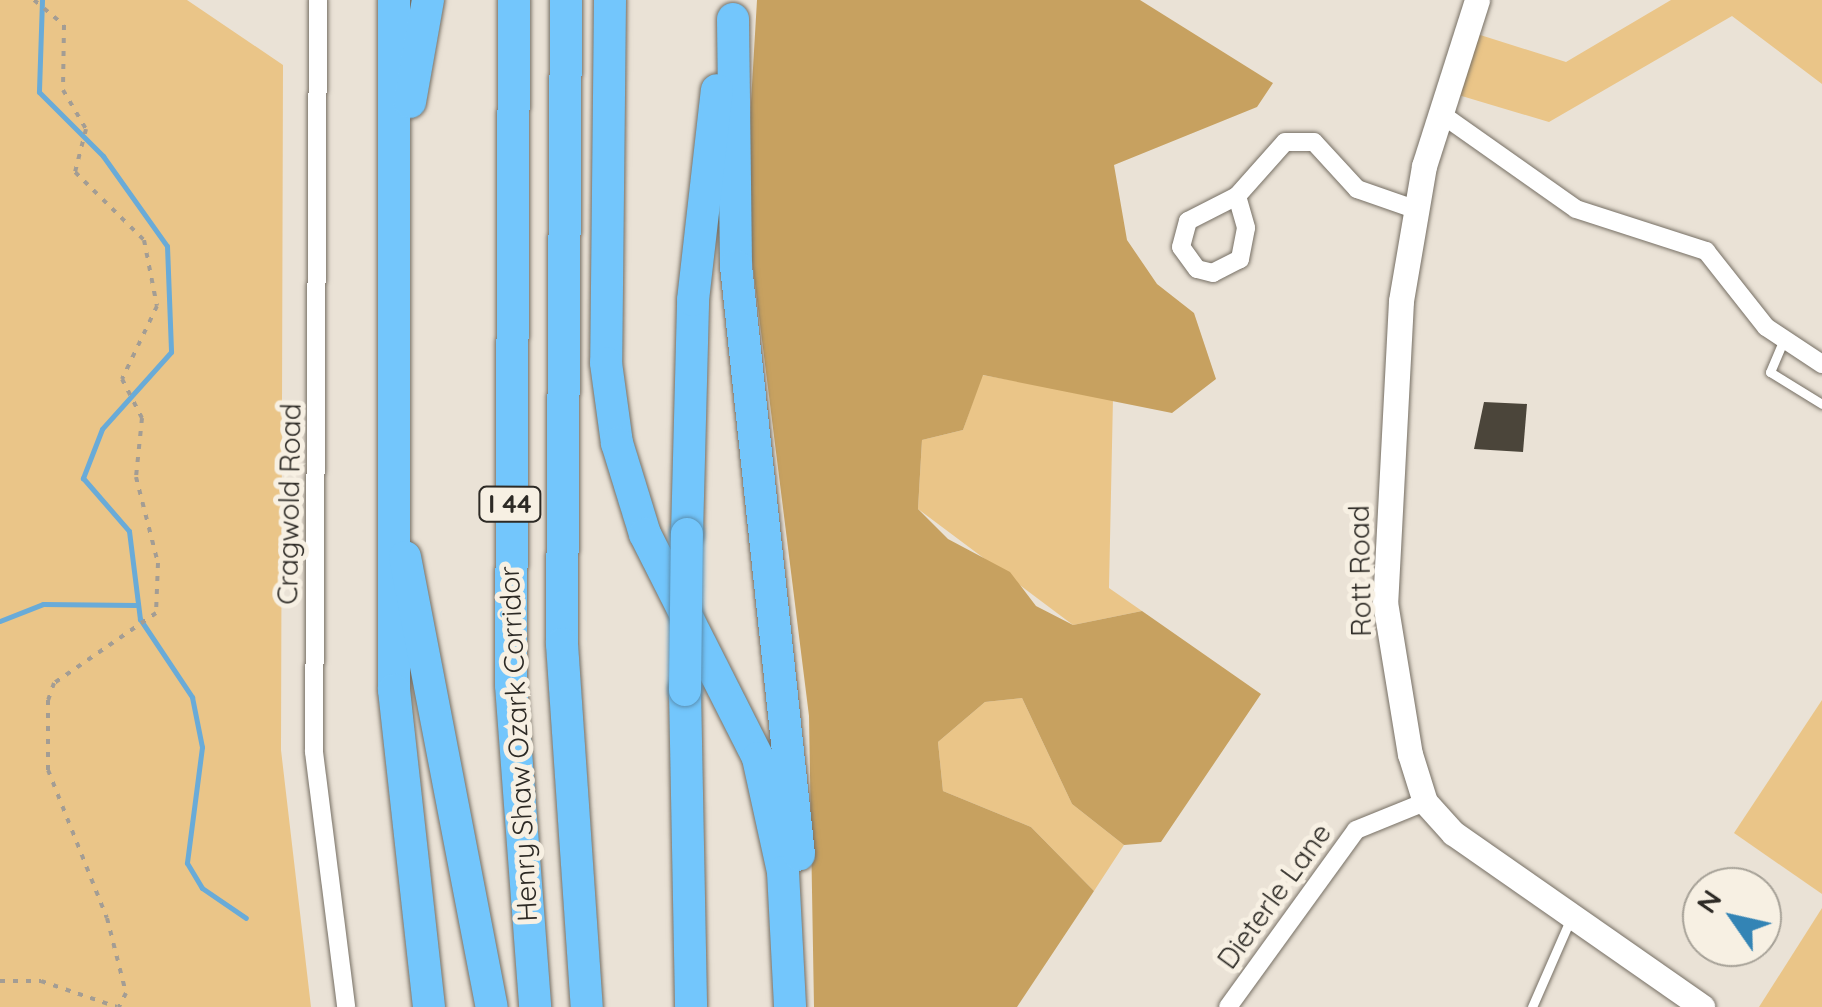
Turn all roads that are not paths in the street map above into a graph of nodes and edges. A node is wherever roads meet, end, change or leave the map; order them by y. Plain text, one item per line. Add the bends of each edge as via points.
1 (318, 0) edge
2 (394, 0) edge
3 (428, 0) edge
4 (514, 0) edge
5 (566, 0) edge
6 (610, 0) edge
7 (1477, 0) edge
8 (735, 9) edge
9 (1440, 112) junction
10 (397, 176) junction
11 (1237, 196) junction
12 (1414, 209) junction
13 (1784, 338) junction
14 (1822, 364) edge
15 (1822, 404) edge
16 (394, 514) junction
17 (1425, 802) junction
18 (1572, 918) junction
19 (346, 1007) edge
20 (429, 1007) edge
21 (492, 1007) edge
22 (535, 1007) edge
23 (587, 1007) edge
24 (692, 1007) edge
25 (792, 1007) edge
26 (1228, 1007) edge
27 (1532, 1007) edge
28 (1702, 1007) edge

1 - 19 street, Cragwold Road via 314,752
2 - 10 highway
3 - 10 highway
4 - 22 highway, Henry Shaw Ozark Corridor / I 44 via 510,685
5 - 23 highway, Henry Shaw Ozark Corridor / I 44 via 562,644
6 - 25 highway via 606,364 617,443 645,534 758,758 783,872
7 - 9 street, Rott Road
8 - 24 highway, bridge via 698,236 685,690
8 - 25 highway via 736,266 795,778
9 - 12 street, Rott Road
9 - 13 street via 1576,209 1706,251
10 - 16 highway
11 - 11 street via 1188,221 1182,246 1198,269 1213,273 1240,259 1246,228
11 - 12 street via 1266,155 1285,142 1314,142 1357,189
12 - 17 street, Rott Road via 1385,602
13 - 14 street
13 - 15 lane via 1770,372
16 - 20 highway via 394,690
16 - 21 highway
17 - 18 street via 1453,834
17 - 26 street, Dieterle Lane via 1356,830
18 - 27 lane
18 - 28 street

